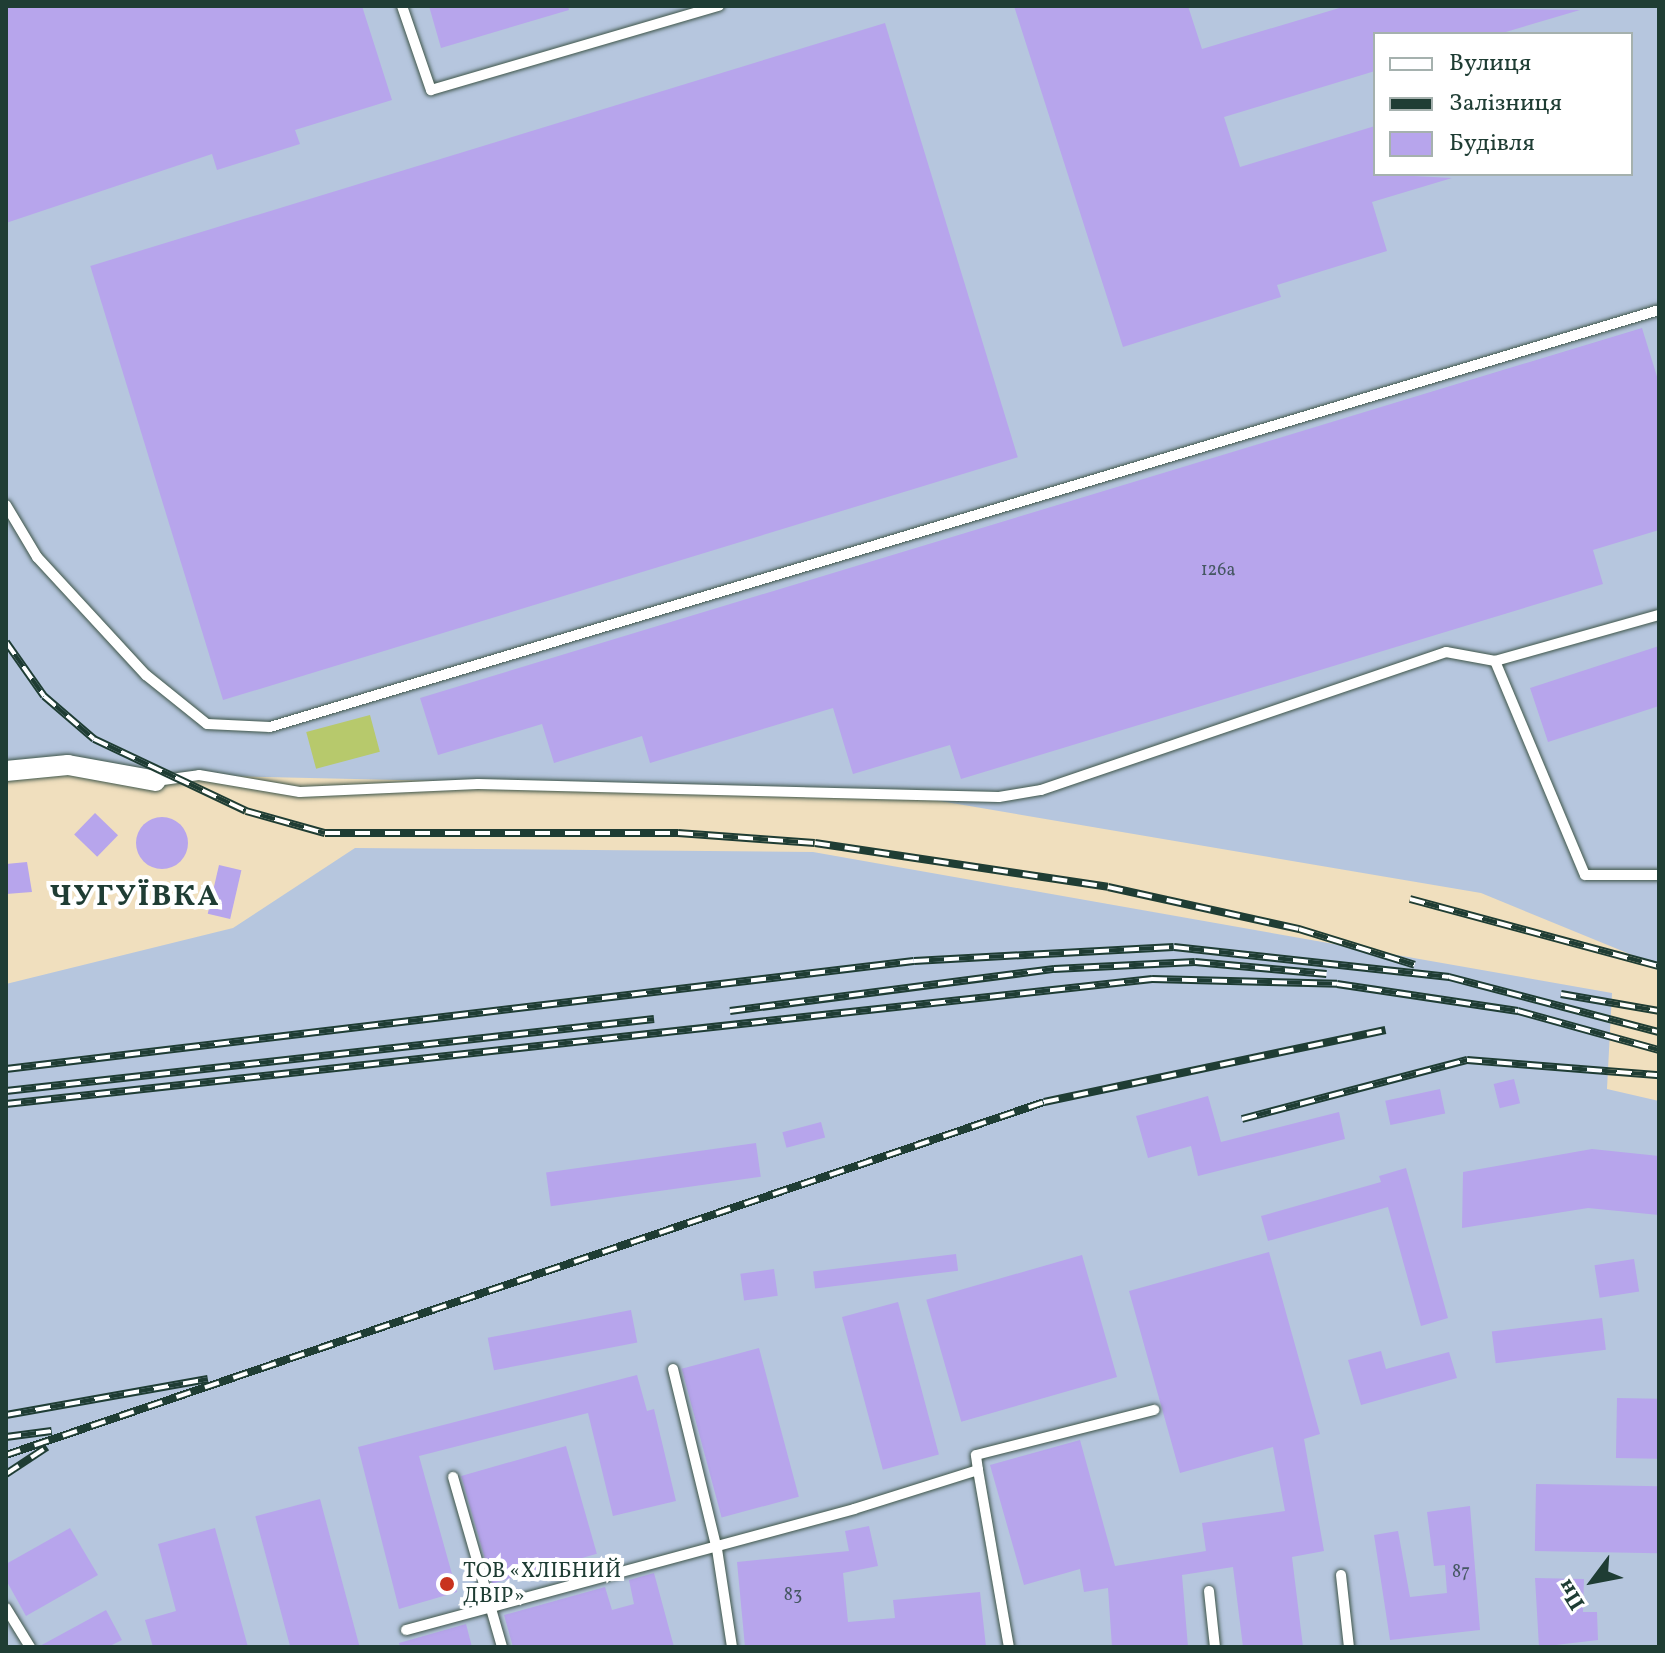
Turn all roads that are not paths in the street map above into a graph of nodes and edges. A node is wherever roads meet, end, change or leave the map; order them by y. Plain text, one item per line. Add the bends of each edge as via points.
1 (402, 6) edge
2 (719, 6) edge
3 (1659, 310) edge
4 (6, 505) edge
5 (1659, 615) edge
6 (1495, 661) junction
7 (6, 771) edge
8 (156, 781) joint
9 (1659, 875) edge
10 (673, 1369) dead end
11 (1154, 1410) dead end
12 (978, 1470) junction
13 (453, 1477) dead end
14 (717, 1549) junction
15 (1341, 1575) dead end
16 (1209, 1591) dead end
17 (6, 1608) edge
18 (490, 1609) junction
19 (406, 1630) dead end
20 (30, 1647) edge
21 (502, 1647) edge
22 (732, 1647) edge
23 (1009, 1647) edge
24 (1215, 1647) edge
25 (1349, 1647) edge

1 - 2 lane via 431,90
3 - 4 lane via 270,727 207,724 146,675 37,557
5 - 6 lane
6 - 8 lane via 1446,652 1041,790 999,797 478,784 300,792 199,775
6 - 9 lane via 1585,875
7 - 8 street via 68,765
10 - 14 lane
11 - 12 lane via 976,1455
12 - 14 lane
12 - 23 lane
13 - 18 lane
14 - 18 lane
14 - 22 lane
15 - 25 lane
16 - 24 lane
17 - 20 lane
18 - 19 lane
18 - 21 lane

